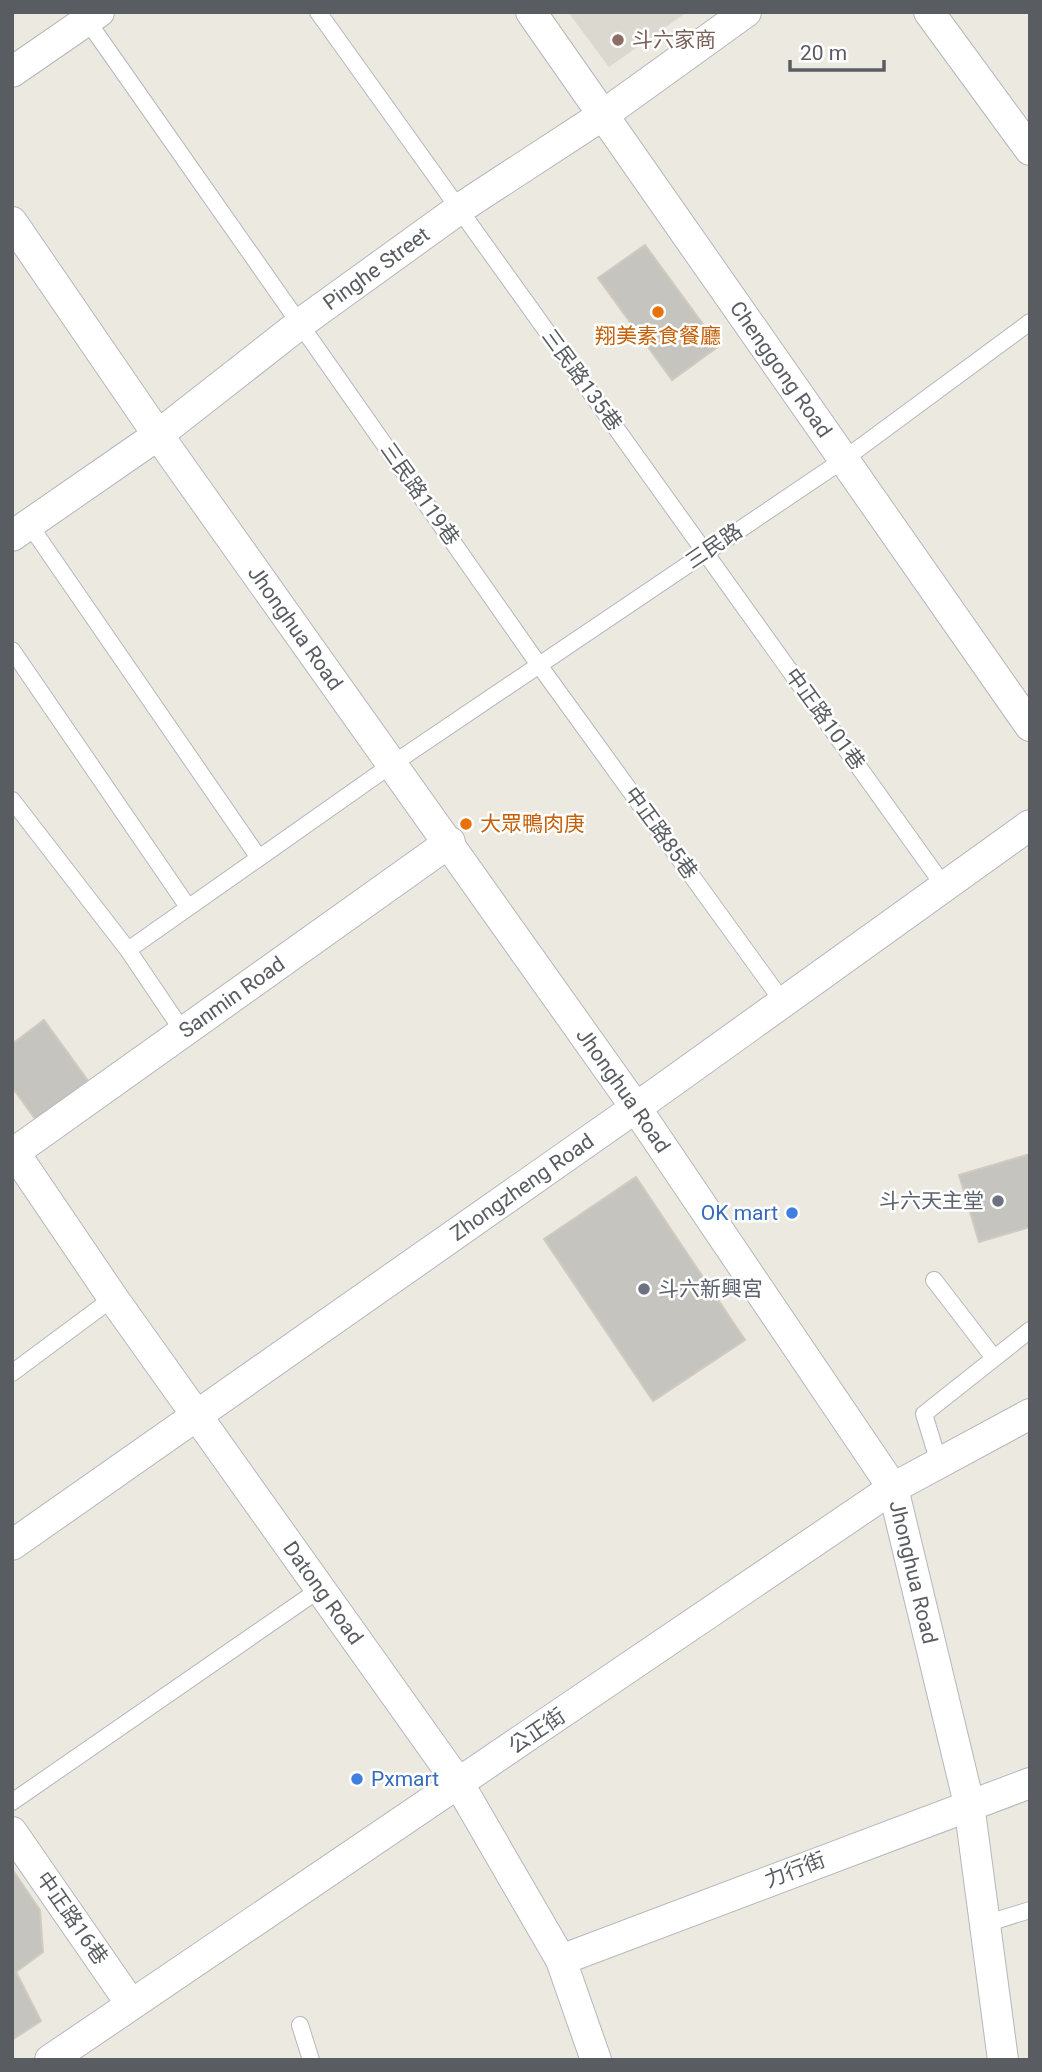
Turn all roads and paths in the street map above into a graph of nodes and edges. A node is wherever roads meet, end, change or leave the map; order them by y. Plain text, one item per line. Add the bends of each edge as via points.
1 (318, 12) edge
2 (531, 12) edge
3 (746, 12) edge
4 (929, 12) edge
5 (89, 15) edge
6 (12, 72) edge
7 (603, 115) junction
8 (1030, 150) edge
9 (459, 209) junction
10 (12, 222) edge
11 (1030, 322) edge
12 (301, 323) junction
13 (158, 435) junction
14 (843, 460) junction
15 (17, 532) edge
16 (706, 552) junction
17 (12, 650) edge
18 (539, 665) junction
19 (1030, 726) edge
20 (394, 763) junction
21 (12, 800) edge
22 (1030, 825) edge
23 (450, 842) junction
24 (259, 858) junction
25 (944, 886) junction
26 (188, 907) junction
27 (128, 950) junction
28 (783, 1002) junction
29 (184, 1033) junction
30 (636, 1108) junction
31 (13, 1152) edge
32 (934, 1280) dead end
33 (113, 1298) junction
34 (1030, 1330) edge
35 (994, 1358) junction
36 (12, 1373) edge
37 (1030, 1414) edge
38 (197, 1415) junction
39 (939, 1463) junction
40 (893, 1488) junction
41 (12, 1545) edge
42 (320, 1589) junction
43 (1030, 1783) edge
44 (458, 1784) junction
45 (12, 1802) edge
46 (969, 1804) junction
47 (12, 1832) edge
48 (1030, 1910) edge
49 (985, 1924) junction
50 (561, 1960) junction
51 (131, 2004) junction
52 (300, 2025) dead end
53 (50, 2060) edge
54 (311, 2060) edge
55 (596, 2060) edge
56 (1003, 2060) edge

1 - 9 lane, 三民路135巷
2 - 7 street, Chenggong Road
3 - 7 street, Pinghe Street
4 - 8 street
5 - 6 street
5 - 12 lane, 三民路119巷
7 - 9 street, Pinghe Street
7 - 14 street, Chenggong Road
9 - 12 street, Pinghe Street
9 - 16 lane, 三民路135巷
10 - 13 street, Jhonghua Road
11 - 14 lane, 三民路
12 - 13 street, Pinghe Street
12 - 18 lane, 三民路119巷
13 - 15 street, Pinghe Street
13 - 20 street, Jhonghua Road
14 - 16 lane, 三民路
14 - 19 street, Chenggong Road
15 - 24 lane
16 - 18 lane, 三民路
16 - 25 lane, 中正路101巷
17 - 26 lane
18 - 20 lane, 三民路
18 - 28 lane, 中正路85巷
20 - 23 street, Jhonghua Road
20 - 24 lane, 三民路
21 - 27 lane
22 - 25 street, Zhongzheng Road
23 - 29 street, Sanmin Road
23 - 30 street, Jhonghua Road
24 - 26 lane, 三民路
25 - 28 street, Zhongzheng Road
26 - 27 lane, 三民路
27 - 29 lane
28 - 30 street, Zhongzheng Road
29 - 31 street, Sanmin Road
30 - 38 street, Zhongzheng Road
30 - 40 street, Jhonghua Road
31 - 33 street, Datong Road
32 - 35 lane
33 - 36 lane
33 - 38 street, Datong Road
34 - 35 lane
35 - 39 lane via 924,1414
37 - 39 street, 公正街
38 - 41 street, Zhongzheng Road
38 - 42 street, Datong Road
39 - 40 street, 公正街
40 - 44 street, 公正街
40 - 46 street, Jhonghua Road
42 - 44 street, Datong Road
42 - 45 lane
43 - 46 street, 力行街
44 - 50 street, Datong Road
44 - 51 street, 公正街
46 - 49 street, Jhonghua Road
46 - 50 street, 力行街
47 - 51 street, 中正路16巷
48 - 49 lane
49 - 56 street, Jhonghua Road
50 - 55 street, Datong Road
51 - 53 street, 公正街
52 - 54 lane

